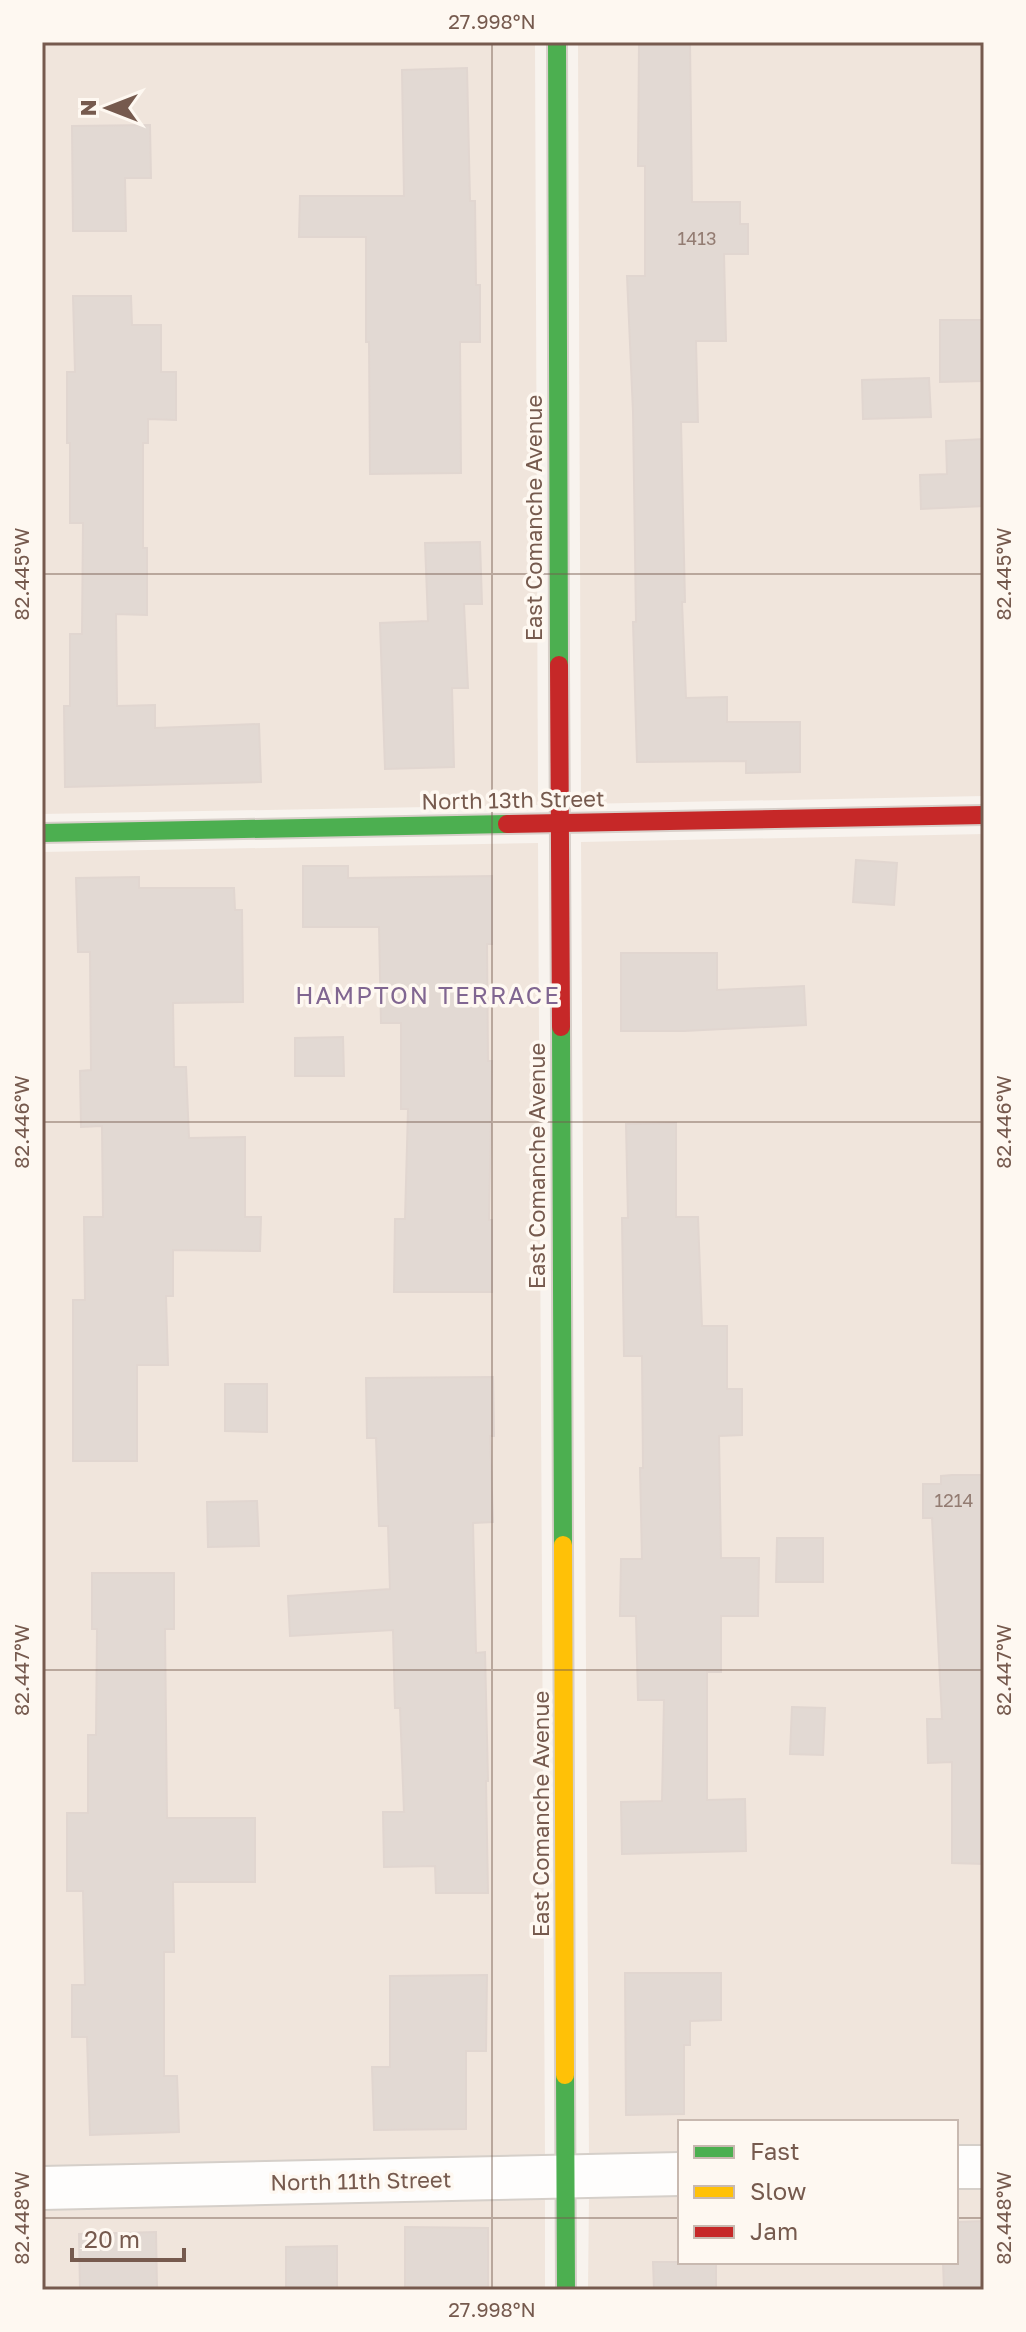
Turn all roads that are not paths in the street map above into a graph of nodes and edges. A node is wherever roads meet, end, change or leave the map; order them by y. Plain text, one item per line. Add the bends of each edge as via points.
1 (557, 42) edge
2 (984, 815) edge
3 (559, 823) junction
4 (42, 833) edge
5 (958, 2167) edge
6 (984, 2167) edge
7 (678, 2174) edge
8 (567, 2176) junction
9 (42, 2188) edge
10 (566, 2290) edge

1 - 3 street, East Comanche Avenue
2 - 3 street, North 13th Street
3 - 4 street, North 13th Street
3 - 8 street, East Comanche Avenue
5 - 6 street
7 - 8 street, North 11th Street
8 - 9 street, North 11th Street
8 - 10 street, East Comanche Avenue

